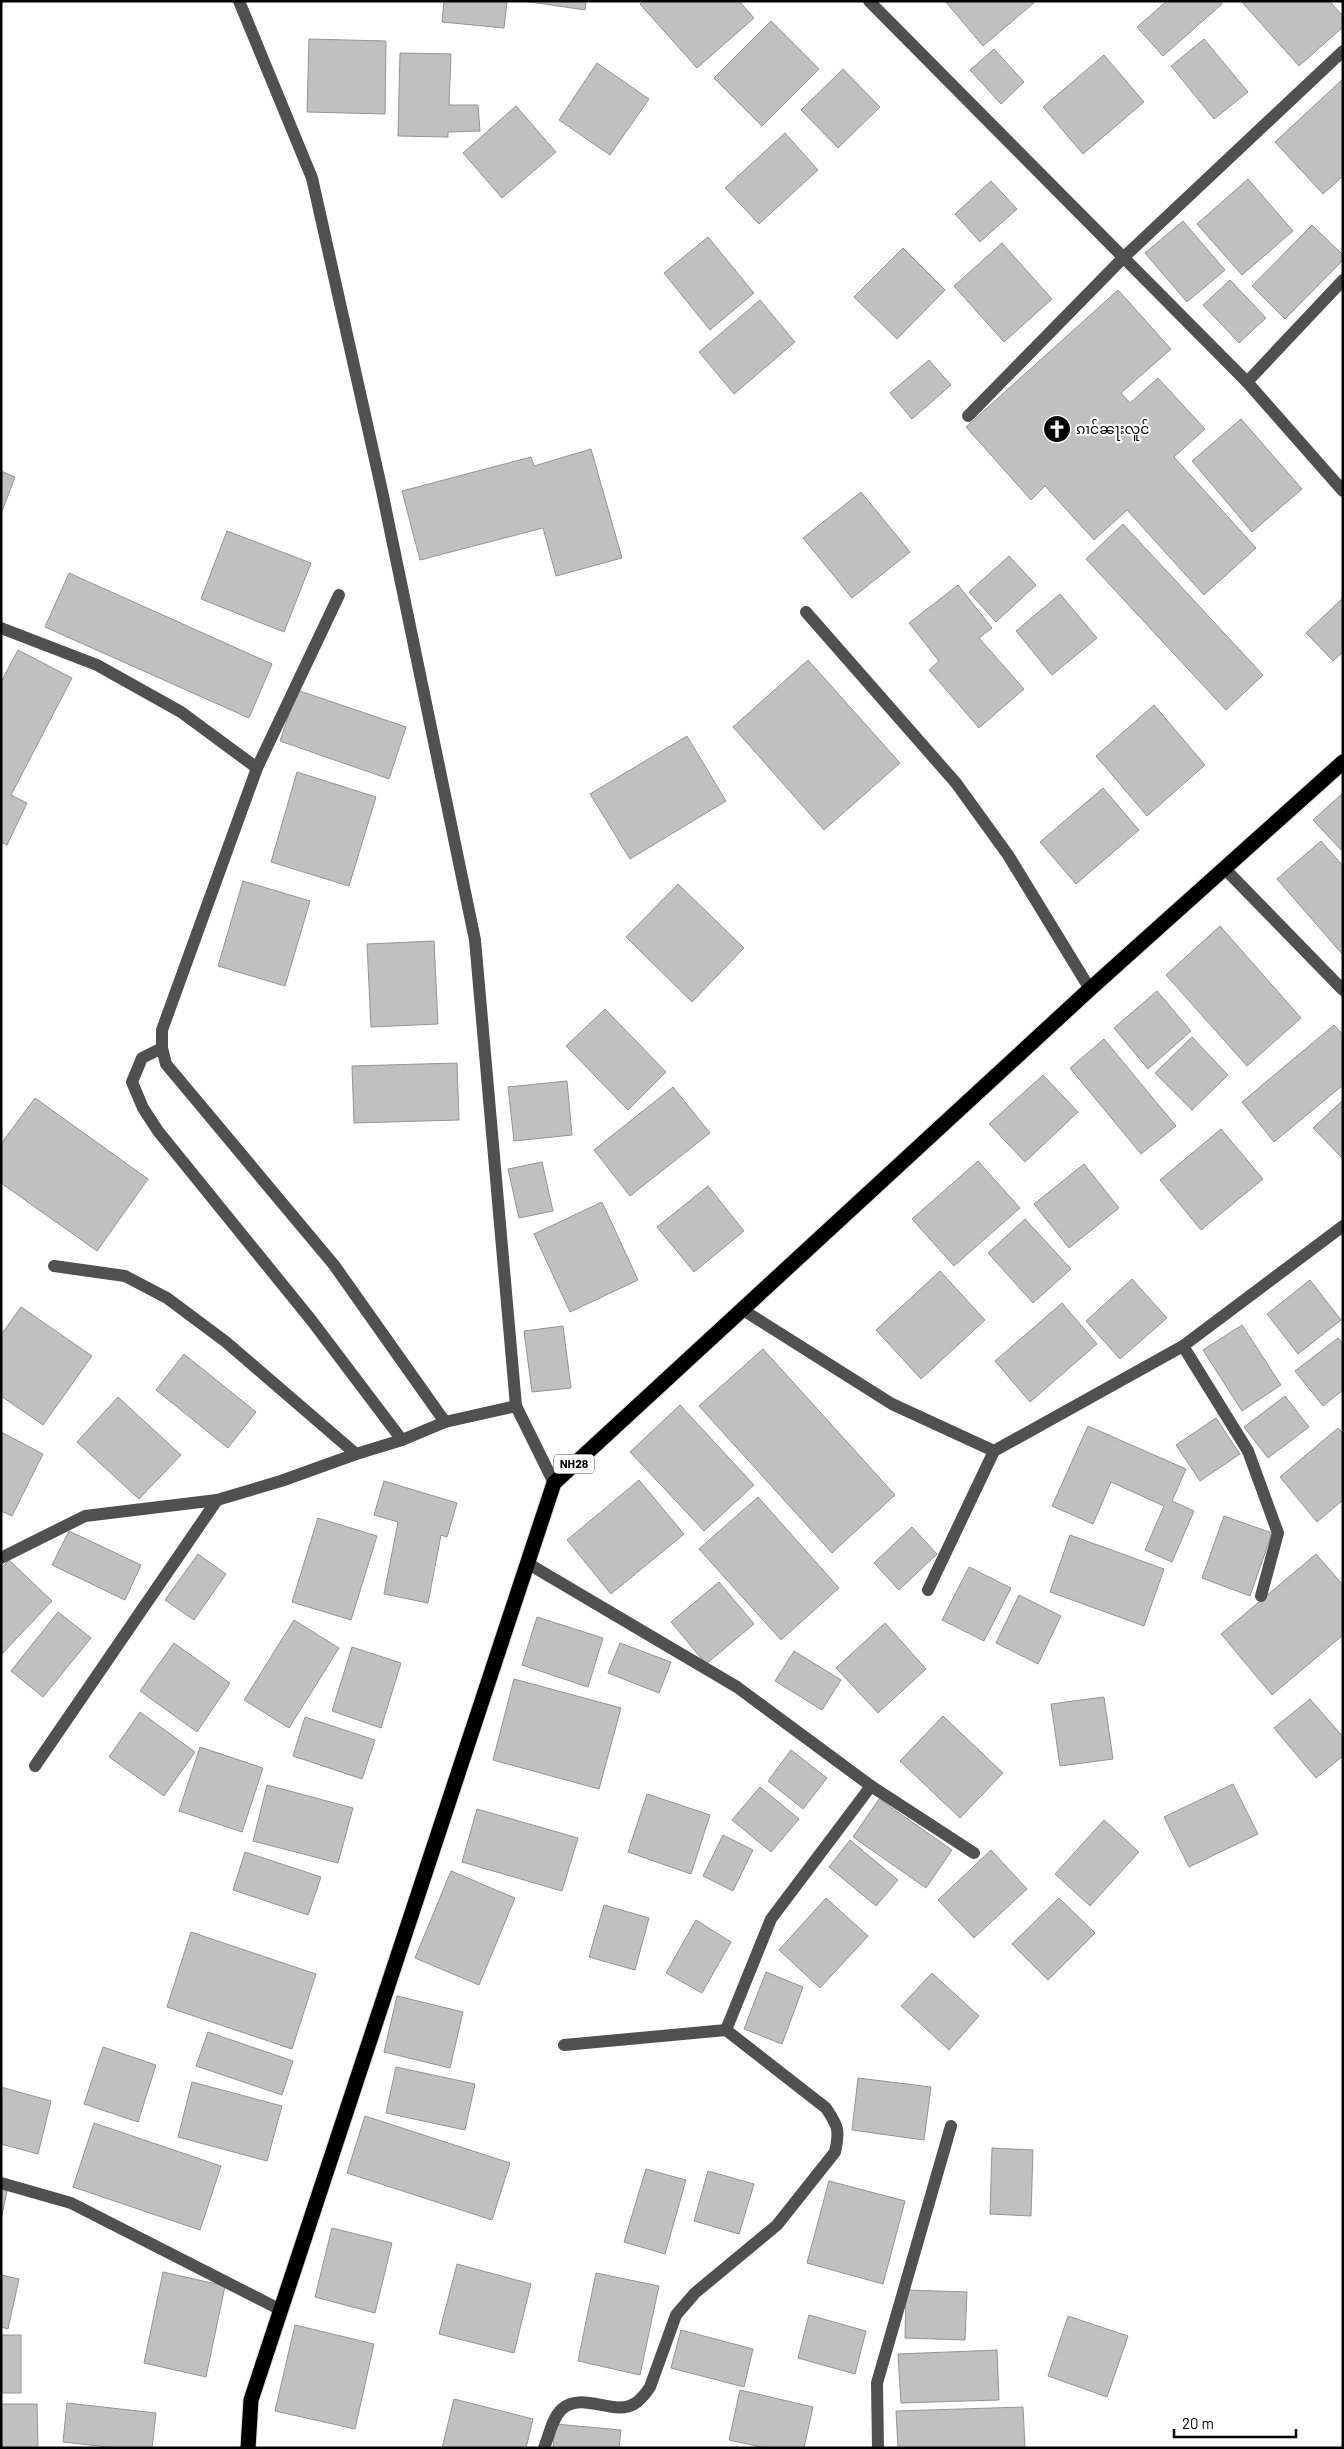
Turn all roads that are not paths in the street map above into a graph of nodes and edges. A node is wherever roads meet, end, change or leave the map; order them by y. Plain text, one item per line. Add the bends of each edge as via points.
1 (239, 1) edge
2 (869, 1) edge
3 (1343, 51) edge
4 (1124, 256) junction
5 (1343, 280) edge
6 (1247, 382) junction
7 (968, 416) dead end
8 (1343, 491) edge
9 (340, 595) dead end
10 (806, 612) dead end
11 (1, 628) edge
12 (1343, 762) edge
13 (257, 768) junction
14 (1225, 869) junction
15 (1090, 989) junction
16 (1343, 990) edge
17 (162, 1048) junction
18 (1343, 1226) edge
19 (54, 1266) dead end
20 (743, 1310) junction
21 (1182, 1346) junction
22 (516, 1406) junction
23 (445, 1422) junction
24 (402, 1440) junction
25 (994, 1451) junction
26 (356, 1454) junction
27 (554, 1483) junction
28 (217, 1500) junction
29 (1, 1558) edge
30 (527, 1563) junction
31 (928, 1590) dead end
32 (1261, 1596) dead end
33 (35, 1766) dead end
34 (870, 1786) junction
35 (974, 1853) dead end
36 (726, 2030) junction
37 (564, 2045) dead end
38 (951, 2126) dead end
39 (1, 2183) edge
40 (281, 2310) junction
41 (248, 2448) edge
42 (544, 2448) edge
43 (878, 2448) edge

1 - 22 street via 312,178 382,491 475,940
2 - 4 street
3 - 4 street
4 - 6 street
4 - 7 street
5 - 6 street
6 - 8 street
9 - 13 street
10 - 15 street via 956,784 1008,854
11 - 13 street via 97,665 182,712
12 - 14 highway, NH28
13 - 17 street via 162,1030
14 - 15 highway, NH28
14 - 16 street
15 - 20 highway, NH28
17 - 23 street via 166,1064 334,1265
17 - 24 street via 142,1058 132,1082 143,1108 158,1132 312,1321
18 - 21 street
19 - 26 street via 125,1276 167,1298 226,1342
20 - 25 street via 892,1404
20 - 27 highway, NH28
21 - 25 street
21 - 32 street via 1248,1451 1278,1533
22 - 23 street
22 - 27 street
23 - 24 street
24 - 26 street
25 - 31 street
26 - 28 street via 281,1482
27 - 30 highway, NH28
28 - 29 street via 85,1516
28 - 33 street
30 - 34 street via 737,1688
30 - 40 highway, NH28
34 - 35 street
34 - 36 street via 771,1919
36 - 37 street
36 - 42 street via 826,2108 838,2125 835,2152 778,2225 694,2293 676,2315 650,2387 643,2397 624,2408 594,2403 571,2404 556,2418
38 - 43 street via 877,2383
39 - 40 street via 71,2203
40 - 41 highway, NH28 via 251,2400

